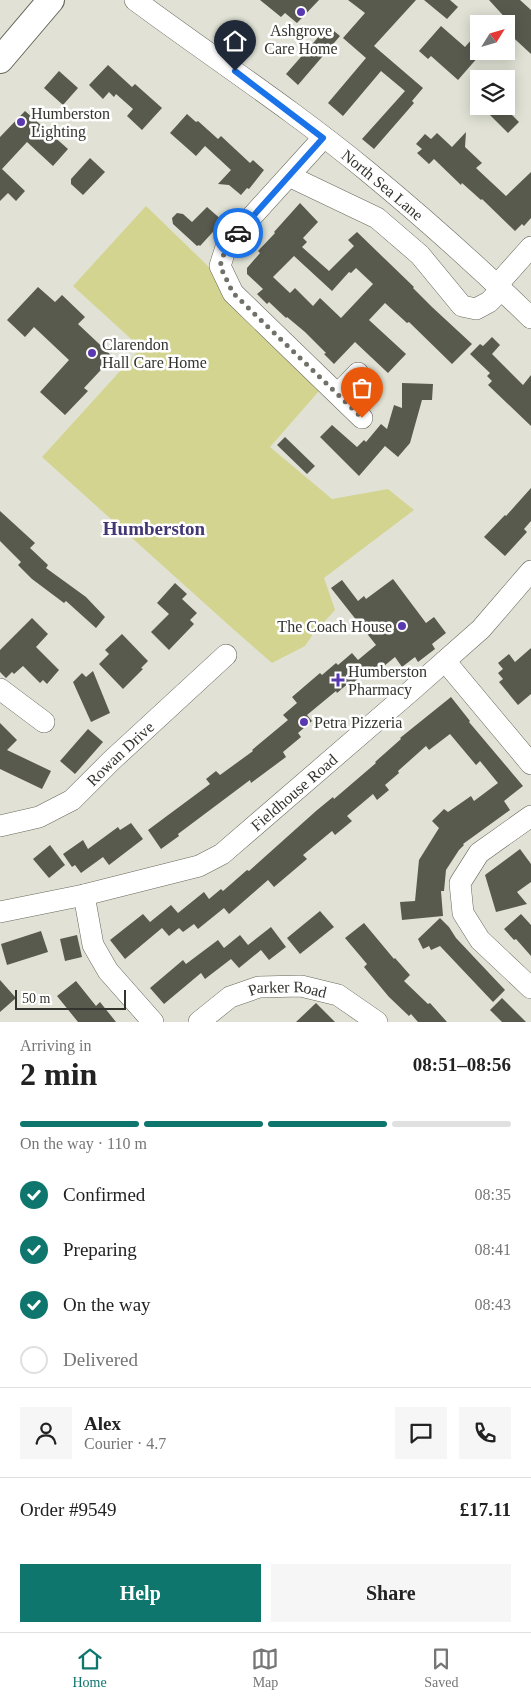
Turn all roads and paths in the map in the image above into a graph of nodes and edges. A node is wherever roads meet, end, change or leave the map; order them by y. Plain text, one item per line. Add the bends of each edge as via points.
1 (51, 0) edge
2 (135, 0) edge
3 (39, 10) edge
4 (0, 60) edge
5 (323, 138) junction
6 (289, 176) junction
7 (531, 247) edge
8 (499, 287) junction
9 (531, 318) edge
10 (358, 373) dead end
11 (338, 394) junction
12 (362, 418) dead end
13 (531, 571) edge
14 (226, 655) dead end
15 (445, 661) junction
16 (0, 689) edge
17 (44, 722) dead end
18 (531, 764) edge
19 (531, 816) edge
20 (0, 826) edge
21 (84, 895) junction
22 (0, 912) edge
23 (531, 988) edge
24 (153, 1022) edge
25 (199, 1022) edge
26 (377, 1022) edge

1 - 3 main road
2 - 5 street, North Sea Lane
3 - 4 main road
5 - 6 street
5 - 8 street, North Sea Lane via 367,171
6 - 8 street, North Sea Lane via 377,218 420,255 462,306 476,309 489,302
6 - 11 street via 227,244 220,266 233,293
7 - 8 street
8 - 9 street, North Sea Lane
10 - 11 street
11 - 12 street
13 - 15 street, Fieldhouse Road via 481,629
14 - 20 street, Rowan Drive via 72,800 39,817
15 - 18 street
15 - 21 street, Fieldhouse Road via 222,854 199,866
16 - 17 street
19 - 23 street via 479,853 460,883 463,914 480,940
21 - 22 street, Fieldhouse Road
21 - 24 street via 93,945 108,970
25 - 26 street, Parker Road via 230,997 259,987 301,986 338,995

